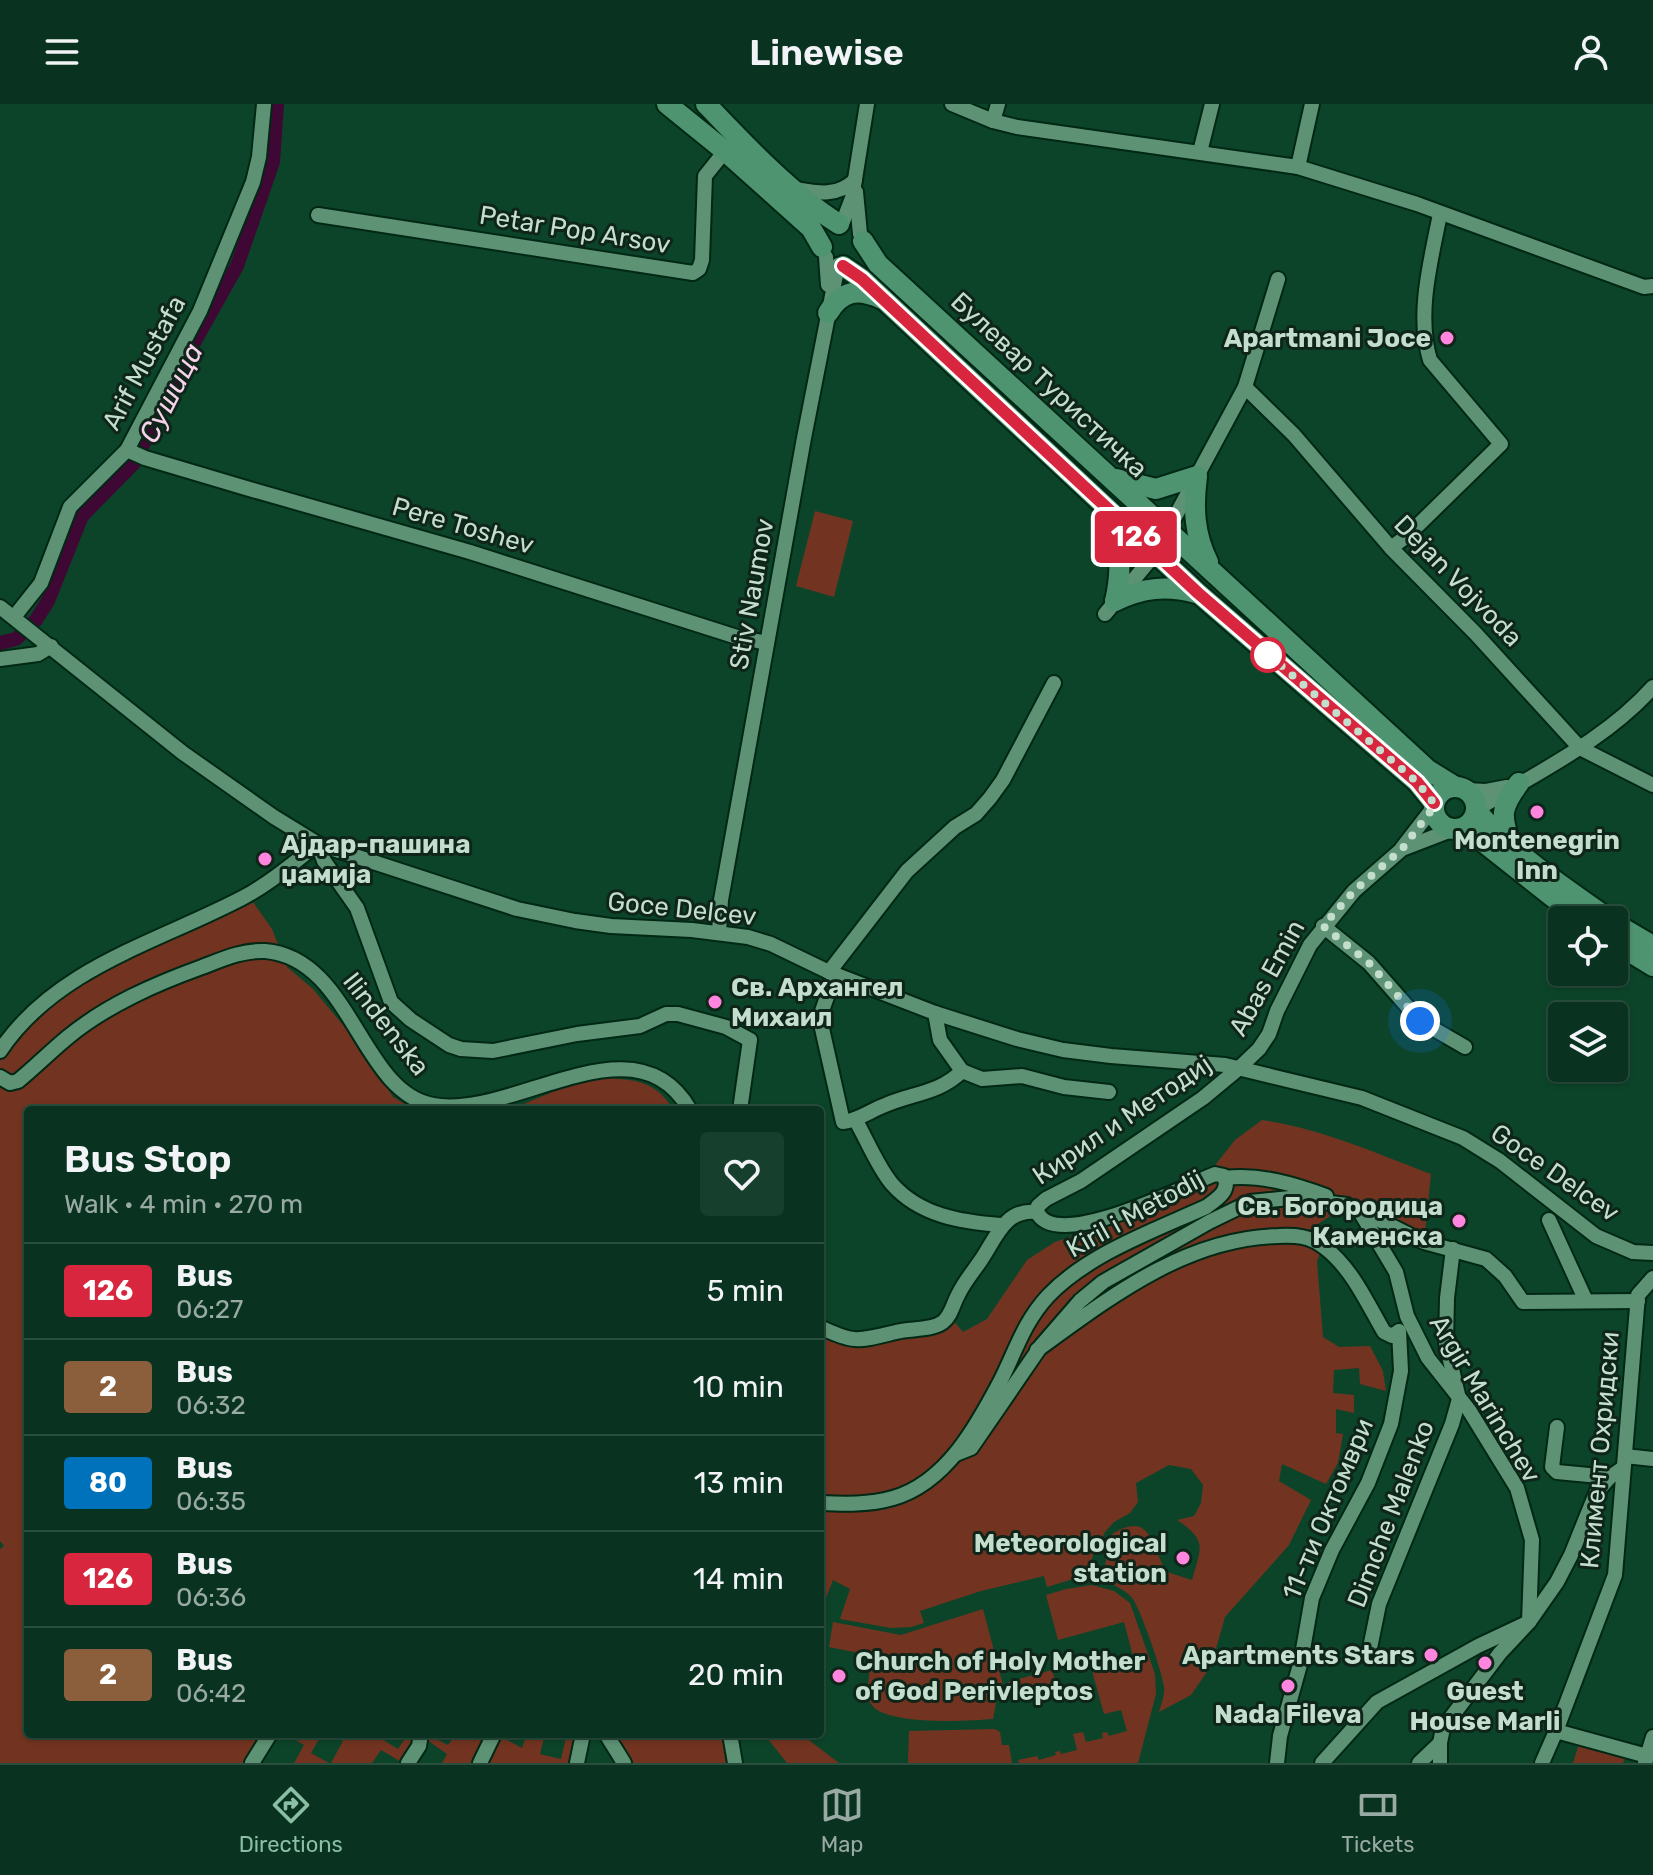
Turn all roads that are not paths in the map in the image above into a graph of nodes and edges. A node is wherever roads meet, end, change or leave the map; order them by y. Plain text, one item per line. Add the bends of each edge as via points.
1 (264, 104) edge
2 (667, 104) edge
3 (706, 104) edge
4 (867, 104) edge
5 (952, 104) edge
6 (998, 104) edge
7 (1212, 104) edge
8 (1312, 104) edge
9 (993, 121) junction
10 (725, 151) junction
11 (1200, 152) junction
12 (1298, 167) junction
13 (855, 180) junction
14 (795, 189) junction
15 (1440, 214) junction
16 (318, 215) dead end
17 (851, 231) junction
18 (832, 259) junction
19 (1278, 279) dead end
20 (1653, 286) edge
21 (885, 300) junction
22 (828, 313) junction
23 (1245, 387) junction
24 (135, 453) junction
25 (1197, 476) junction
26 (1112, 478) junction
27 (1095, 497) junction
28 (1169, 531) junction
29 (1391, 548) junction
30 (1155, 554) junction
31 (1213, 572) junction
32 (1198, 593) junction
33 (0, 607) edge
34 (1110, 607) junction
35 (14, 617) junction
36 (767, 643) junction
37 (51, 646) junction
38 (0, 659) edge
39 (1054, 683) dead end
40 (1653, 687) edge
41 (1580, 748) junction
42 (1519, 783) junction
43 (1653, 785) edge
44 (1460, 788) junction
45 (1434, 806) junction
46 (1476, 810) junction
47 (1458, 829) junction
48 (318, 844) junction
49 (1510, 844) junction
50 (1402, 849) junction
51 (1564, 906) edge
52 (1591, 906) edge
53 (1323, 926) junction
54 (1628, 931) edge
55 (719, 932) junction
56 (1653, 946) edge
57 (1628, 951) edge
58 (1653, 966) edge
59 (832, 973) junction
60 (935, 1013) junction
61 (1465, 1047) dead end
62 (0, 1051) edge
63 (1238, 1069) junction
64 (962, 1071) junction
65 (0, 1077) edge
66 (1109, 1092) dead end
67 (436, 1106) edge
68 (459, 1106) edge
69 (687, 1106) edge
70 (741, 1106) edge
71 (855, 1119) junction
72 (1225, 1178) junction
73 (1353, 1208) junction
74 (1037, 1212) junction
75 (1549, 1220) dead end
76 (1001, 1225) junction
77 (1453, 1249) junction
78 (1653, 1253) edge
79 (1653, 1278) edge
80 (1586, 1301) junction
81 (1638, 1301) junction
82 (1404, 1303) junction
83 (824, 1329) edge
84 (1399, 1331) junction
85 (1037, 1350) junction
86 (1459, 1399) junction
87 (1557, 1427) dead end
88 (956, 1454) junction
89 (1653, 1459) edge
90 (1624, 1462) junction
91 (1610, 1477) junction
92 (824, 1503) edge
93 (1529, 1622) junction
94 (1370, 1648) dead end
95 (1556, 1731) junction
96 (1653, 1737) edge
97 (268, 1738) edge
98 (420, 1738) edge
99 (492, 1738) edge
100 (582, 1738) edge
101 (608, 1738) edge
102 (731, 1738) edge
103 (1440, 1743) junction
104 (1646, 1760) edge
105 (252, 1763) edge
106 (408, 1763) edge
107 (480, 1763) edge
108 (577, 1763) edge
109 (624, 1763) edge
110 (735, 1763) edge
111 (1277, 1763) edge
112 (1322, 1763) edge
113 (1419, 1763) edge
114 (1440, 1763) edge
115 (1542, 1763) edge

1 - 24 street, Arif Mustafa via 259,157 236,227
2 - 10 main road, Булевар Туристичка
3 - 14 main road, Булевар Туристичка
4 - 13 street
5 - 9 street
6 - 9 street
7 - 11 street
8 - 12 street
9 - 11 street
10 - 16 street, Petar Pop Arsov via 705,176 702,260 693,273
10 - 18 main road, Булевар Туристичка via 811,228
11 - 12 street
12 - 15 street
13 - 14 street via 840,192 827,194
13 - 17 street
13 - 17 street
14 - 17 main road, Булевар Туристичка
15 - 20 street
15 - 29 street via 1423,324 1425,343 1430,360 1501,444
17 - 18 main road via 826,232
17 - 18 main road via 860,257 850,265
17 - 26 main road, Булевар Туристичка via 878,264
18 - 21 main road, Булевар Туристичка
18 - 22 street, Stiv Naumov
19 - 23 street
21 - 22 main road via 849,292
21 - 27 main road, Булевар Туристичка
22 - 36 street, Stiv Naumov
23 - 25 street
23 - 29 street, Dejan Vojvoda via 1294,435
24 - 35 street, Arif Mustafa via 70,507 41,583
24 - 36 street, Pere Toshev
25 - 26 main road via 1156,489
25 - 28 street
25 - 31 main road via 1195,525
26 - 28 main road, Булевар Туристичка
27 - 30 main road, Булевар Туристичка
27 - 34 main road via 1117,540 1118,589
28 - 30 street
28 - 31 main road, Булевар Туристичка
29 - 41 street, Dejan Vojvoda
30 - 32 main road, Булевар Туристичка
30 - 34 street
31 - 44 main road, Булевар Туристичка via 1428,770
32 - 34 main road via 1157,588 1133,593
32 - 45 main road, Булевар Туристичка via 1417,782
33 - 35 street
35 - 37 street, Goce Delcev
36 - 55 street, Stiv Naumov
37 - 38 street via 38,654
37 - 48 street, Goce Delcev via 183,753
39 - 59 street via 990,798 907,871
40 - 41 street via 1633,710
41 - 42 street
41 - 43 street, Dejan Vojvoda
42 - 44 street via 1486,791
42 - 46 street
42 - 49 main road via 1503,809
44 - 45 main road via 1439,793
44 - 46 main road via 1474,799
45 - 47 main road via 1441,824
45 - 50 street
46 - 47 main road via 1472,821
46 - 49 main road
47 - 50 street, Abas Emin
47 - 51 main road via 1482,841
48 - 55 street, Goce Delcev via 517,909 611,926
48 - 62 street via 248,895 128,949 68,985 27,1019
48 - 70 street via 360,916 391,1002 438,1039 461,1049 493,1051 640,1026 666,1014 704,1020 750,1040
49 - 52 main road
50 - 53 street, Abas Emin
53 - 61 street via 1369,963 1420,1021
53 - 63 street, Abas Emin via 1269,1034
54 - 56 main road
55 - 59 street, Goce Delcev via 771,944
57 - 58 main road
59 - 60 street, Goce Delcev
59 - 71 street via 822,1034 840,1118
60 - 63 street, Goce Delcev via 1063,1050
60 - 64 street via 940,1040
63 - 74 street, Кирил и Методиј via 1081,1181 1046,1199
63 - 78 street, Goce Delcev via 1362,1098 1463,1138 1596,1236 1633,1252
64 - 66 street via 982,1079 1022,1076
64 - 71 street via 932,1092
65 - 67 street, Ilindenska via 18,1081 114,1005 242,952 267,951 292,957 313,972 335,995 391,1079 415,1100
68 - 69 street, Ilindenska via 608,1069 663,1080
71 - 76 street via 892,1184 910,1199 955,1221
72 - 73 street via 1295,1184
72 - 74 street, Kiril i Metodij via 1215,1174 1083,1225 1048,1224
72 - 88 street, Kiril i Metodij via 1223,1195 1206,1207 1083,1266 1048,1296 1021,1332 1001,1379
73 - 77 street via 1424,1242
73 - 82 street, Argir Marinchev via 1396,1272
73 - 85 street via 1290,1198 1250,1202 1103,1282
74 - 76 street, Кирил и Методиј via 1020,1213
75 - 80 street
76 - 83 street via 941,1324 859,1341
77 - 80 street via 1486,1259 1523,1302
77 - 86 street via 1446,1343
79 - 81 street, Климент Охридски
80 - 81 street
81 - 90 street, Климент Охридски
82 - 84 street, 11-ти Октомври
82 - 86 street, Argir Marinchev via 1428,1358
84 - 85 street via 1392,1336 1384,1332 1347,1270 1323,1246 1301,1235 1260,1236 1176,1261 1134,1282
84 - 111 street, 11-ти Октомври via 1401,1371 1391,1424 1312,1598
85 - 88 street via 971,1448
86 - 93 street, Argir Marinchev via 1517,1488 1532,1540
86 - 94 street, Dimche Malenko via 1379,1604
87 - 91 street via 1552,1467 1557,1472
88 - 92 street, Kiril i Metodij via 931,1478 897,1497
89 - 90 street
90 - 91 street
90 - 95 street, Климент Охридски via 1615,1575
91 - 93 street via 1596,1493 1557,1582
93 - 103 street via 1443,1728
93 - 112 street via 1377,1702
95 - 104 street
95 - 115 street, Климент Охридски
96 - 104 street
97 - 105 street
98 - 106 street
99 - 107 street
100 - 108 street
101 - 109 street
102 - 110 street
103 - 113 street
103 - 114 street

